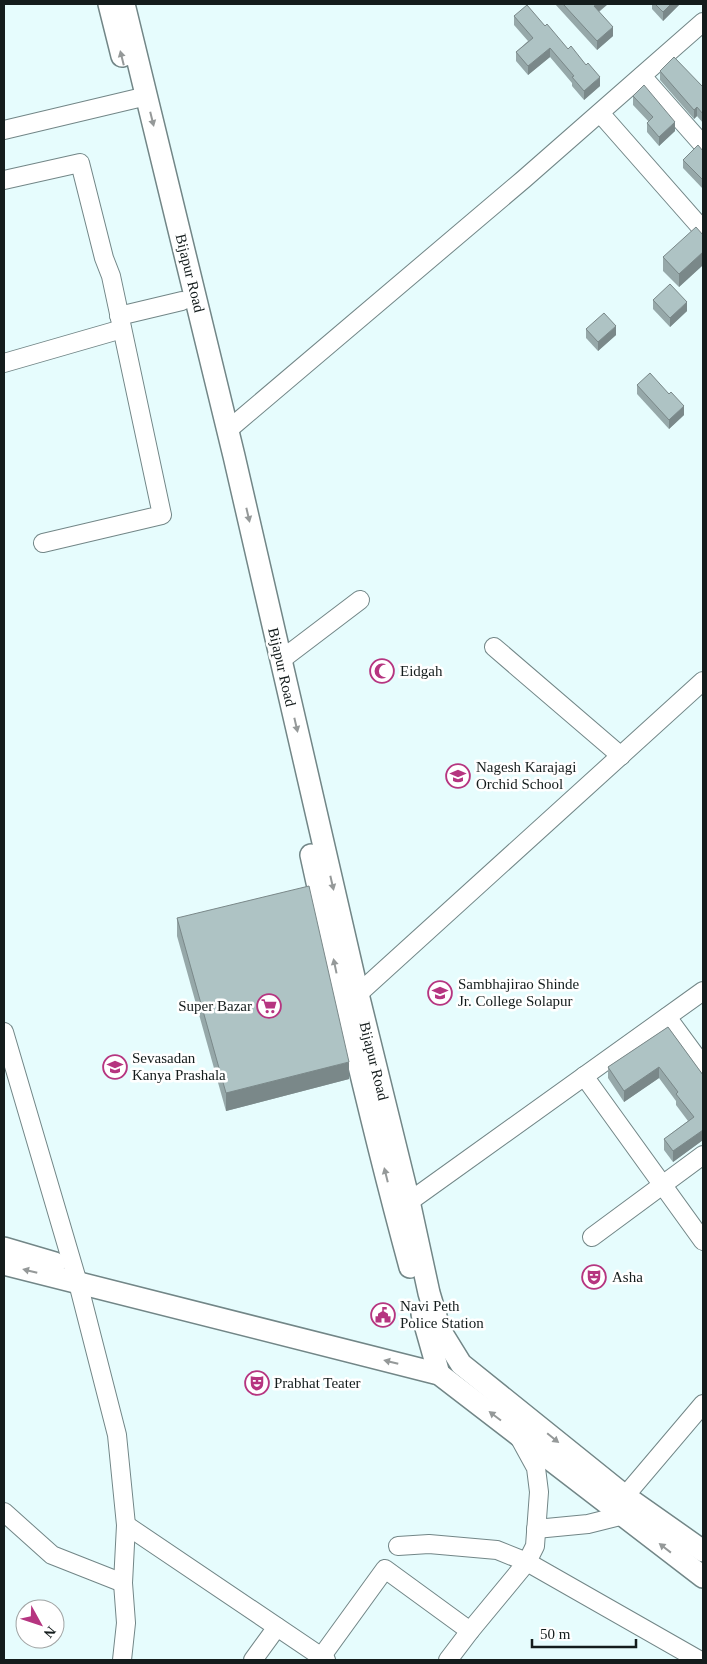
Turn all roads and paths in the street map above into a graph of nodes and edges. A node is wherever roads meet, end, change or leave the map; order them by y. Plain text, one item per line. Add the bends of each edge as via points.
1 (109, 4) edge
2 (124, 4) edge
3 (701, 29) edge
4 (642, 76) junction
5 (140, 97) junction
6 (600, 113) junction
7 (4, 130) edge
8 (703, 146) edge
9 (4, 180) edge
10 (703, 230) edge
11 (182, 301) junction
12 (121, 323) junction
13 (4, 363) edge
14 (228, 430) junction
15 (43, 543) dead end
16 (360, 600) dead end
17 (494, 647) dead end
18 (281, 660) junction
19 (703, 681) edge
20 (621, 756) junction
21 (703, 990) edge
22 (350, 996) junction
23 (667, 1017) junction
24 (4, 1032) edge
25 (703, 1066) edge
26 (584, 1076) junction
27 (703, 1155) edge
28 (662, 1185) junction
29 (402, 1207) junction
30 (592, 1237) dead end
31 (703, 1241) edge
32 (4, 1248) edge
33 (4, 1264) edge
34 (76, 1276) junction
35 (461, 1364) junction
36 (437, 1366) junction
37 (703, 1404) edge
38 (516, 1432) junction
39 (624, 1506) junction
40 (4, 1512) edge
41 (126, 1525) junction
42 (536, 1529) junction
43 (398, 1546) dead end
44 (703, 1551) edge
45 (527, 1562) junction
46 (703, 1578) edge
47 (123, 1583) junction
48 (277, 1627) junction
49 (470, 1630) junction
50 (322, 1659) edge
51 (122, 1660) edge
52 (253, 1660) edge
53 (448, 1660) edge
54 (699, 1660) edge

5 -> 1 main road
2 - 5 main road, Bijapur Road
3 - 4 street
4 - 6 street
4 - 8 street
5 - 7 street
5 - 11 main road
5 -> 14 main road, Bijapur Road
6 - 10 street
6 - 14 street
9 - 12 street via 80,163 104,258 112,276
11 - 12 street
22 -> 11 main road
12 - 13 street
12 - 15 street via 162,515
14 -> 18 main road, Bijapur Road
16 - 18 street
17 - 20 street
18 -> 22 main road, Bijapur Road
19 - 20 street
20 - 22 street
21 - 23 street
22 - 29 main road, Bijapur Road
23 - 25 street
23 - 26 street
24 - 34 street
26 - 28 street
26 - 29 street
27 - 28 street
28 - 30 street
28 - 31 street
29 - 35 main road, Bijapur Road via 440,1330
29 - 36 main road
32 - 34 main road
34 -> 33 main road
34 - 36 main road
34 - 41 street via 117,1435
35 - 36 main road
35 -> 39 main road, Bijapur Road
38 -> 36 main road
37 - 39 street
38 - 39 main road
38 - 42 street via 536,1468 539,1492
39 - 42 street via 588,1524
39 - 44 main road
46 -> 39 main road
40 - 47 street via 52,1555
41 - 47 street
41 - 48 street
42 - 45 street via 535,1546
43 - 45 street via 429,1544 498,1550
45 - 49 street
45 - 54 street
47 - 51 street via 126,1623
48 - 50 street
48 - 52 street
49 - 50 street via 385,1569
49 - 53 street

